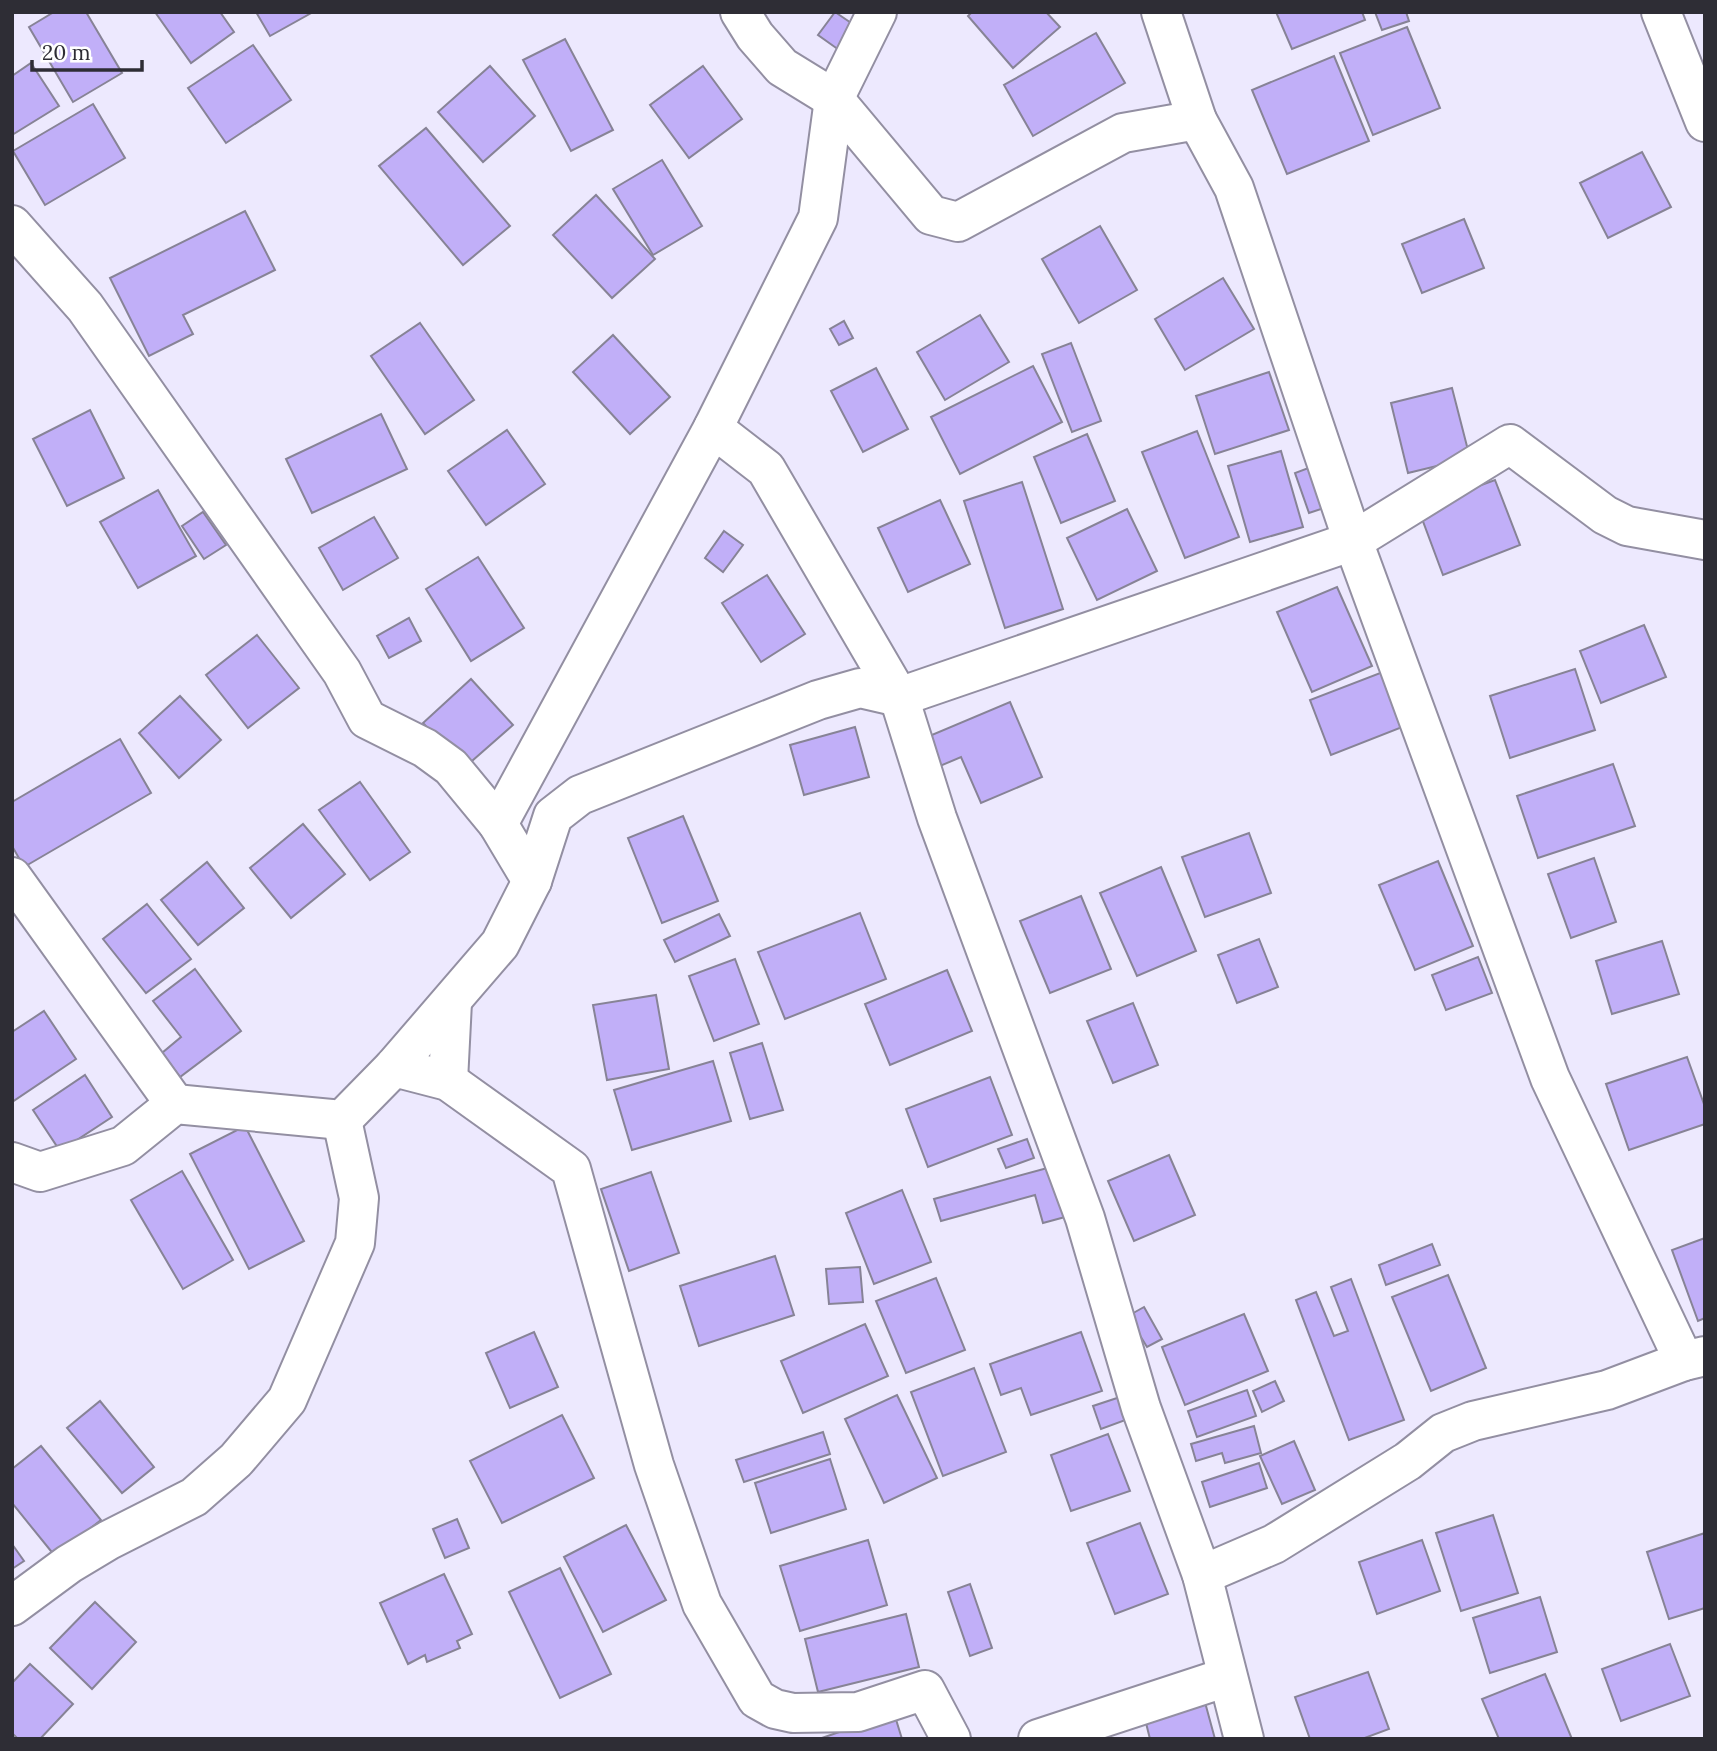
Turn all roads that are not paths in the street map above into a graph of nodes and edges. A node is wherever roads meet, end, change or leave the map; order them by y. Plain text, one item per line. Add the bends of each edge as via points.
1 (740, 12) edge
2 (877, 12) edge
3 (1161, 12) edge
4 (1661, 12) edge
5 (834, 99) junction
6 (1197, 120) junction
7 (1705, 121) edge
8 (12, 225) edge
9 (713, 428) junction
10 (1705, 540) edge
11 (1353, 541) junction
12 (900, 697) junction
13 (553, 816) junction
14 (498, 824) junction
15 (12, 877) edge
16 (532, 881) junction
17 (453, 1002) junction
18 (394, 1067) junction
19 (448, 1081) junction
20 (175, 1104) junction
21 (342, 1120) junction
22 (12, 1162) edge
23 (1694, 1358) edge
24 (1202, 1575) junction
25 (12, 1605) edge
26 (1227, 1677) junction
27 (951, 1739) edge
28 (1038, 1739) edge
29 (1244, 1739) edge

1 - 5 street via 782,67
2 - 5 street
3 - 6 street
4 - 7 street
5 - 6 street via 930,215 958,222 1123,133
5 - 9 street via 818,218
6 - 11 street via 1234,188
8 - 14 street via 85,307 336,662 368,719 425,748 450,767
9 - 12 street via 766,469
9 - 14 street
10 - 11 street via 1627,526 1605,515 1510,444
11 - 12 street
11 - 23 street via 1550,1078
12 - 13 street via 860,688 818,700 580,795
12 - 24 street via 937,818 1085,1218 1140,1408
13 - 14 street
13 - 16 street
14 - 16 street
15 - 20 street
16 - 17 street via 500,944
17 - 18 street
17 - 19 street
18 - 19 street
18 - 21 street
19 - 27 street via 571,1169 654,1465 702,1604 757,1699 793,1713 858,1712 925,1690
20 - 21 street
20 - 22 street via 123,1146 40,1172
21 - 25 street via 359,1198 355,1243 286,1400 236,1460 194,1497 109,1539
23 - 24 street via 1607,1390 1473,1421 1443,1433 1408,1461 1274,1544
24 - 26 street
26 - 28 street
26 - 29 street

